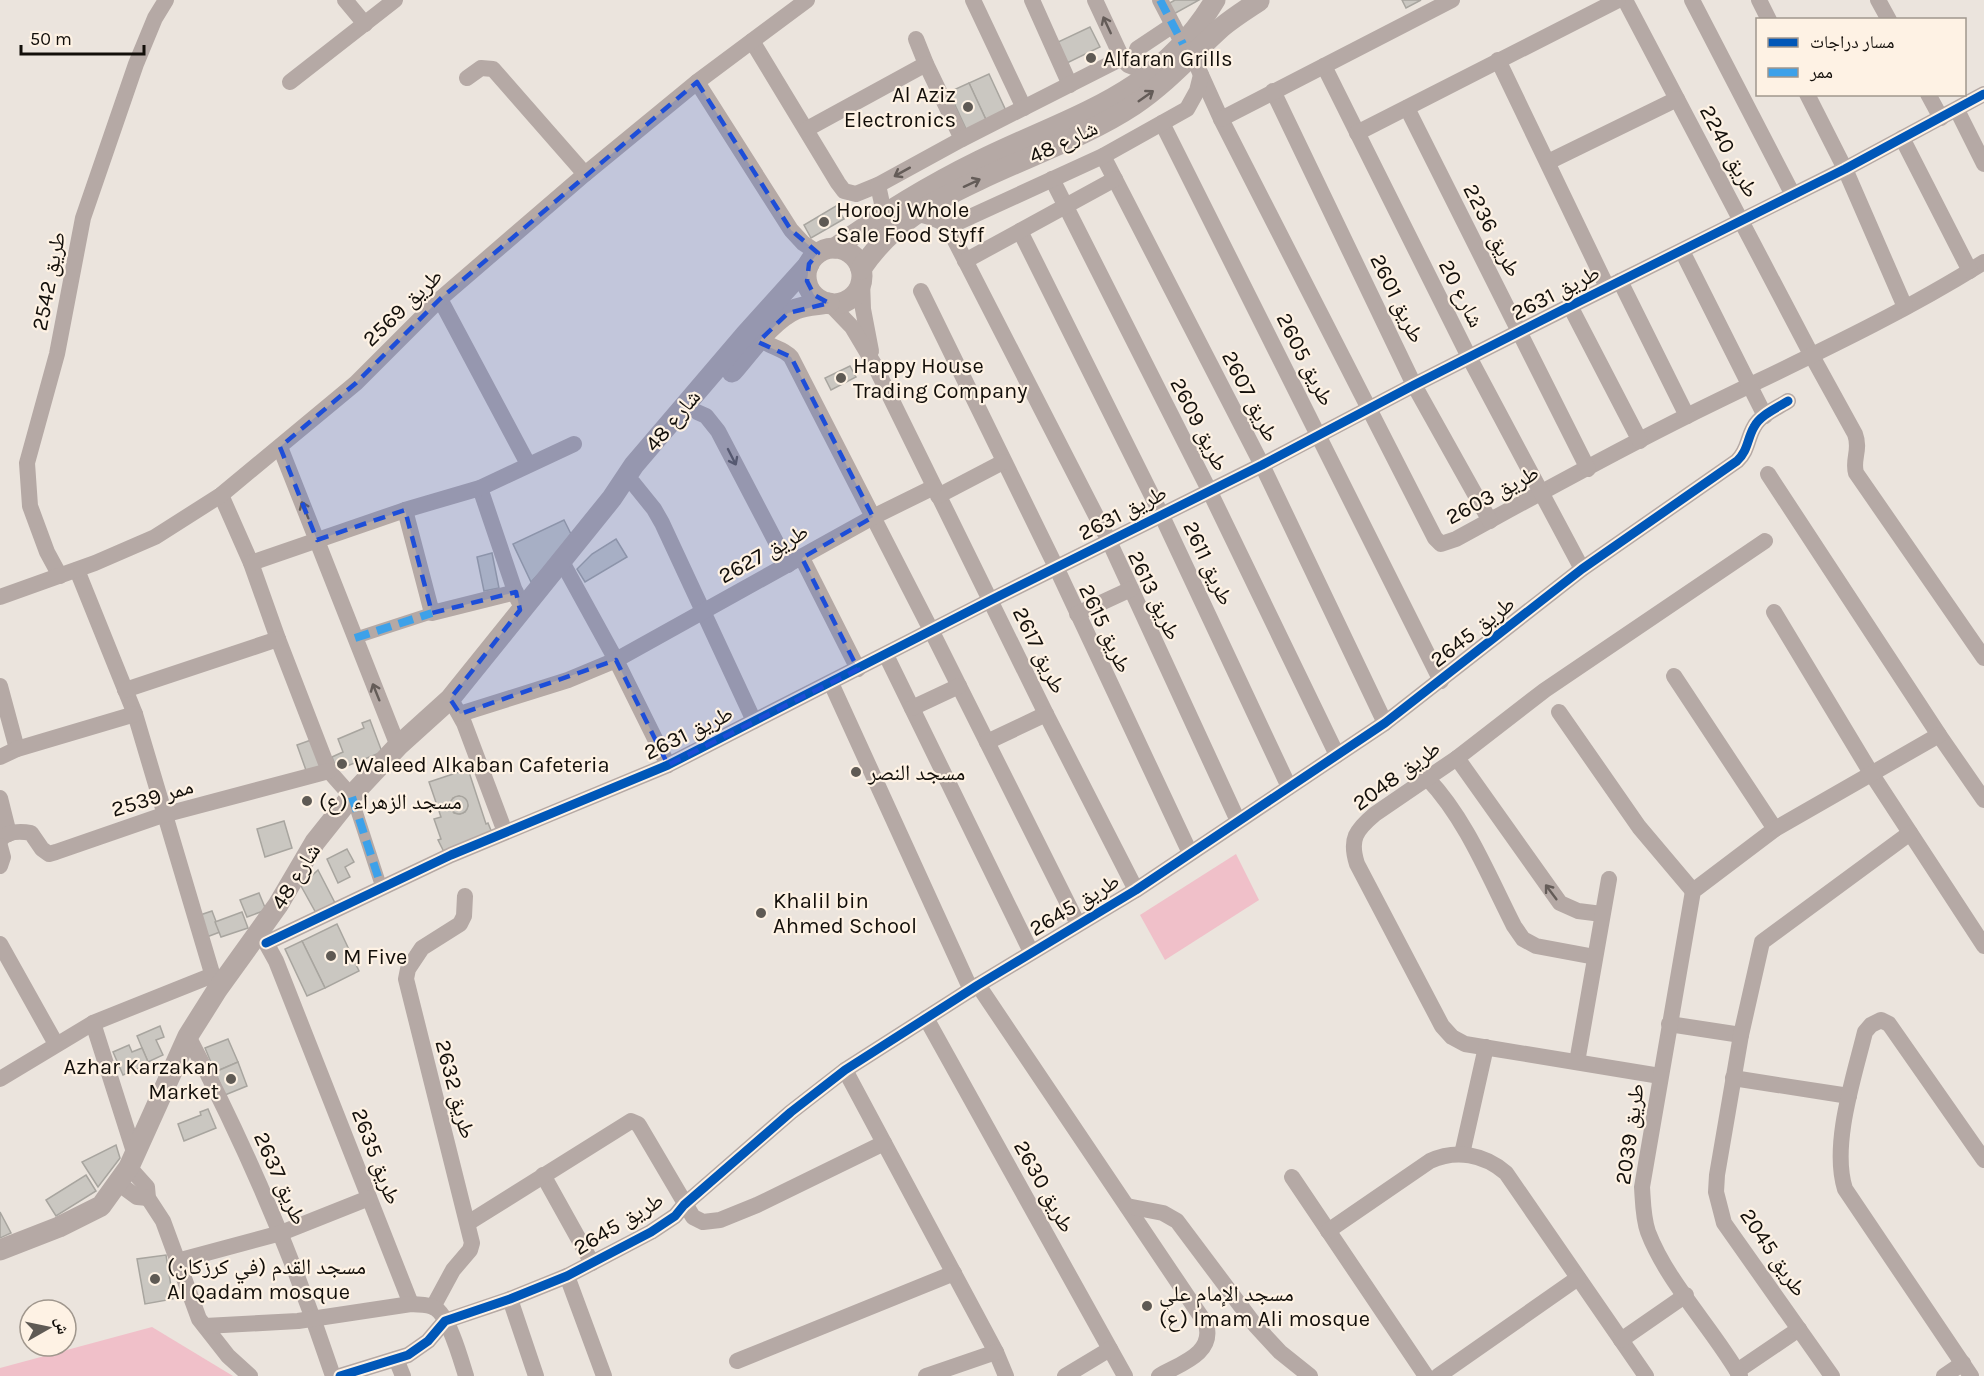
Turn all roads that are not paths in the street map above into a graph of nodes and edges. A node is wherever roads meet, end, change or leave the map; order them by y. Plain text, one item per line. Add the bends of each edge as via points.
1 (166, 0) edge
2 (345, 0) edge
3 (396, 0) edge
4 (807, 0) edge
5 (973, 0) edge
6 (1032, 0) edge
7 (1095, 0) edge
8 (1160, 0) edge
9 (1215, 0) edge
10 (1249, 0) edge
11 (1260, 0) edge
12 (1452, 0) edge
13 (1618, 0) edge
14 (1692, 0) edge
15 (1759, 0) edge
16 (1878, 0) edge
17 (1768, 18) edge
18 (1888, 18) edge
19 (365, 24) junction
20 (916, 39) dead end
21 (752, 41) junction
22 (1137, 49) dead end
23 (1188, 50) junction
24 (1122, 58) junction
25 (1498, 60) junction
26 (926, 64) junction
27 (1324, 66) junction
28 (1151, 74) junction
29 (467, 78) dead end
30 (290, 82) dead end
31 (697, 82) junction
32 (1070, 85) junction
33 (1273, 91) junction
34 (1984, 94) edge
35 (1808, 96) edge
36 (1929, 96) edge
37 (1677, 99) junction
38 (1024, 108) junction
39 (1407, 108) junction
40 (1187, 109) junction
41 (1957, 110) junction
42 (1941, 118) junction
43 (1221, 119) junction
44 (1162, 123) junction
45 (807, 129) junction
46 (1357, 133) junction
47 (1902, 138) junction
48 (962, 139) junction
49 (1103, 156) junction
50 (1548, 162) junction
51 (1984, 164) edge
52 (1845, 169) junction
53 (585, 174) junction
54 (1115, 178) junction
55 (1052, 179) junction
56 (878, 185) junction
57 (1793, 195) junction
58 (1065, 206) junction
59 (884, 213) junction
60 (914, 214) junction
61 (1742, 221) junction
62 (948, 227) junction
63 (1020, 231) junction
64 (1682, 251) junction
65 (820, 255) junction
66 (965, 261) junction
67 (1977, 267) edge
68 (861, 275) junction
69 (1614, 284) junction
70 (921, 291) dead end
71 (441, 299) junction
72 (828, 303) junction
73 (1570, 306) junction
74 (1905, 307) junction
75 (1519, 332) junction
76 (761, 339) junction
77 (1812, 356) junction
78 (1469, 357) junction
79 (874, 364) junction
80 (1414, 385) junction
81 (1750, 386) junction
82 (1788, 401) dead end
83 (1369, 410) junction
84 (697, 411) junction
85 (1687, 416) junction
86 (1765, 416) junction
87 (1319, 436) junction
88 (1640, 441) junction
89 (574, 444) dead end
90 (280, 447) junction
91 (1003, 462) junction
92 (528, 464) junction
93 (1262, 465) junction
94 (1588, 469) junction
95 (1768, 474) dead end
96 (633, 483) junction
97 (480, 488) junction
98 (1209, 490) junction
99 (936, 492) junction
100 (1542, 493) junction
101 (220, 495) junction
102 (612, 498) junction
103 (405, 510) junction
104 (1161, 514) junction
105 (873, 517) junction
106 (1490, 521) junction
107 (316, 540) junction
108 (1109, 541) junction
109 (1765, 541) dead end
110 (561, 560) junction
111 (795, 561) junction
112 (251, 563) junction
113 (1056, 567) junction
114 (1582, 569) junction
115 (77, 570) junction
116 (60, 576) junction
117 (1131, 589) junction
118 (0, 597) edge
119 (991, 600) junction
120 (518, 601) junction
121 (1774, 612) dead end
122 (432, 613) junction
123 (704, 613) junction
124 (1077, 614) junction
125 (931, 630) junction
126 (355, 638) junction
127 (278, 639) junction
128 (886, 655) junction
129 (1984, 658) edge
130 (616, 660) junction
131 (858, 669) junction
132 (1674, 676) dead end
133 (1441, 681) junction
134 (831, 683) junction
135 (0, 686) edge
136 (959, 686) junction
137 (125, 690) junction
138 (455, 706) junction
139 (912, 708) junction
140 (1559, 712) dead end
141 (135, 714) junction
142 (1046, 714) junction
143 (754, 721) junction
144 (1385, 723) junction
145 (1939, 735) junction
146 (987, 742) junction
147 (398, 746) junction
148 (17, 750) junction
149 (1337, 755) junction
150 (0, 757) edge
151 (1457, 758) junction
152 (668, 765) junction
153 (329, 771) junction
154 (1871, 772) junction
155 (1428, 779) junction
156 (1289, 787) junction
157 (352, 797) junction
158 (0, 798) edge
159 (1984, 800) edge
160 (163, 814) junction
161 (1238, 821) junction
162 (1775, 829) junction
163 (506, 832) junction
164 (1910, 833) junction
165 (3, 840) edge
166 (1190, 853) junction
167 (0, 866) edge
168 (1609, 879) dead end
169 (382, 889) junction
170 (1136, 890) junction
171 (1693, 891) junction
172 (465, 896) dead end
173 (1602, 914) junction
174 (1078, 924) junction
175 (262, 939) junction
176 (0, 944) edge
177 (1984, 946) edge
178 (1031, 952) junction
179 (1595, 957) junction
180 (215, 982) junction
181 (975, 988) junction
182 (926, 1018) junction
183 (93, 1023) junction
184 (1669, 1024) junction
185 (1741, 1035) junction
186 (188, 1036) junction
187 (56, 1044) junction
188 (1486, 1047) junction
189 (1577, 1062) junction
190 (845, 1070) junction
191 (1660, 1076) junction
192 (1733, 1078) junction
193 (0, 1079) edge
194 (1849, 1096) junction
195 (884, 1143) junction
196 (1462, 1154) junction
197 (1984, 1160) edge
198 (128, 1168) junction
199 (543, 1174) junction
200 (1292, 1178) dead end
201 (369, 1198) junction
202 (684, 1205) junction
203 (1127, 1206) junction
204 (468, 1223) junction
205 (1328, 1231) junction
206 (281, 1233) junction
207 (0, 1250) edge
208 (177, 1261) junction
209 (592, 1263) junction
210 (954, 1273) junction
211 (567, 1276) junction
212 (1578, 1278) junction
213 (1686, 1296) junction
214 (510, 1299) junction
215 (411, 1304) junction
216 (433, 1307) junction
217 (314, 1319) junction
218 (445, 1321) junction
219 (205, 1326) junction
220 (1799, 1329) junction
221 (1621, 1340) junction
222 (1110, 1349) junction
223 (996, 1352) junction
224 (396, 1359) junction
225 (737, 1360) dead end
226 (1967, 1370) edge
227 (1738, 1374) edge
228 (1643, 1375) edge
229 (250, 1376) edge
230 (333, 1376) edge
231 (340, 1376) edge
232 (403, 1376) edge
233 (466, 1376) edge
234 (536, 1376) edge
235 (604, 1376) edge
236 (927, 1376) edge
237 (1006, 1376) edge
238 (1065, 1376) edge
239 (1125, 1376) edge
240 (1159, 1376) edge
241 (1310, 1376) edge
242 (1426, 1376) edge
243 (1438, 1376) edge
244 (1832, 1376) edge
245 (1944, 1376) edge

1 - 116 street, طريق 2542 via 136,64 83,218 57,354 27,463 30,506
2 - 19 street
3 - 19 street
4 - 21 street, طريق 2569
5 - 38 street
6 - 32 street
24 -> 7 street
8 - 23 street, طريق 2603
9 - 23 street, شارع 48 via 1195,30
10 - 11 street
11 - 23 street, شارع 48
12 - 27 street
13 - 25 street
13 - 37 street, طريق 2240
14 - 57 street
15 - 17 street
16 - 18 street
19 - 30 street
20 - 26 street
21 - 31 street, طريق 2569
21 - 45 street
22 - 23 street
23 - 28 street, شارع 48
23 - 40 street via 1197,91
23 - 43 street, طريق 2603
60 -> 23 street, شارع 48 via 942,197 1110,119 1154,92
24 - 28 street via 1128,65
24 - 32 street
25 - 39 street
25 - 50 street
26 - 45 street
26 - 48 street
27 - 33 street
27 - 46 street, شارع 20
28 - 59 street, شارع 48 via 1123,94 979,160
29 - 53 street via 481,68 493,69
31 - 53 street, طريق 2569
31 - 65 street via 796,237
32 - 38 street
33 - 43 street
33 - 80 street, طريق 2601
34 - 41 street, طريق 2631
35 - 52 street
36 - 42 street
37 - 50 street
37 - 61 street, طريق 2240
38 - 48 street
39 - 46 street
39 - 75 street, طريق 2236
40 - 43 street via 1205,111
40 - 44 street
41 - 42 street, طريق 2631
41 - 51 street
42 - 47 street, طريق 2631
43 - 83 street, طريق 2603
44 - 49 street
44 - 87 street, طريق 2605
45 - 56 street via 844,191 856,194
46 - 78 street, شارع 20
47 - 52 street, طريق 2631
47 - 67 street
48 -> 56 street
49 - 54 street, طريق 2607
49 - 55 street
50 - 69 street
52 - 57 street, طريق 2631
52 - 74 street
53 - 71 street, طريق 2569
54 - 58 street
54 - 93 street, طريق 2607
55 - 58 street, طريق 2609
55 - 62 street
56 - 59 street
57 - 61 street, طريق 2631
58 - 63 street
58 - 98 street, طريق 2609
59 - 65 street, شارع 48
60 - 62 street via 940,220
60 - 68 street, شارع 48 via 880,244
61 - 64 street, طريق 2631
61 - 77 street, طريق 2240
62 - 66 street, طريق 2613
63 - 66 street
63 - 104 street, طريق 2611
64 - 69 street, طريق 2631
64 - 81 street
65 - 68 street via 852,254
65 - 72 street via 807,281 809,289
65 - 102 street, شارع 48 via 745,335 634,465
66 - 108 street, طريق 2613
67 - 74 street, طريق 2603
68 - 72 street via 854,296
68 - 79 street, طريق 2617
69 - 73 street, طريق 2631
69 - 85 street
70 - 91 street, طريق 2615
71 - 90 street, طريق 2569 via 356,383
71 - 92 street
72 - 76 street, شارع 48 via 788,313
72 - 79 street, طريق 2617 via 852,327
73 - 75 street, طريق 2631
73 - 88 street
74 - 77 street, طريق 2603
75 - 78 street, طريق 2631
75 - 94 street, طريق 2236
76 - 84 street, شارع 48
76 - 105 street via 791,357
77 - 81 street, طريق 2603
77 - 129 street, طريق 2240 via 1855,434 1856,473
78 - 80 street, طريق 2631
78 - 100 street, شارع 20
79 - 99 street, طريق 2617
80 - 83 street, طريق 2631
80 - 106 street, طريق 2601
81 - 85 street, طريق 2603
81 - 86 street
82 - 86 street, طريق 2645
83 - 87 street, طريق 2631
83 - 106 street, طريق 2603 via 1441,544
84 - 96 street, شارع 48
84 -> 111 street via 718,431
85 - 88 street, طريق 2603
86 - 114 street, طريق 2645 via 1753,428 1746,450 1737,461
87 - 93 street, طريق 2631
87 - 133 street, طريق 2605
88 - 94 street, طريق 2603
89 - 92 street
90 - 101 street, طريق 2569
107 -> 90 street
91 - 99 street, طريق 2627
91 - 113 street, طريق 2615
92 - 97 street
93 - 98 street, طريق 2631
93 - 144 street, طريق 2607
94 - 100 street, طريق 2603
95 - 145 street
96 - 102 street, شارع 48
96 - 123 street via 654,508
97 - 103 street
97 - 120 street
98 - 104 street, طريق 2631
98 - 149 street, طريق 2609
99 - 105 street, طريق 2627
99 - 119 street, طريق 2617
100 - 106 street, طريق 2603
100 - 114 street, شارع 20
101 - 112 street
101 - 115 street, طريق 2569 via 155,537
102 - 110 street, شارع 48
103 - 107 street
103 - 122 street
104 - 108 street, طريق 2631
104 - 156 street, طريق 2611
105 - 111 street, طريق 2627
105 - 125 street
107 - 112 street
107 - 126 street
108 - 113 street, طريق 2631
108 - 117 street, طريق 2613
109 - 151 street, طريق 2048 via 1545,690
110 - 120 street, شارع 48
110 - 130 street
111 - 123 street, طريق 2627
111 - 131 street
112 - 127 street
113 - 119 street, طريق 2631
113 - 124 street, طريق 2615
114 - 133 street, طريق 2645
115 - 116 street, طريق 2569
115 - 137 street
116 - 118 street, طريق 2569
117 - 124 street
117 - 161 street, طريق 2613
119 - 125 street, طريق 2631
119 - 142 street, طريق 2617
120 - 122 street
120 - 138 street, شارع 48
121 - 154 street
122 - 126 street
123 - 130 street, طريق 2627
123 - 143 street
124 - 166 street, طريق 2615
125 - 128 street, طريق 2631
125 - 136 street
147 -> 126 street
127 - 137 street
127 - 153 street
128 - 131 street, طريق 2631
128 - 139 street
130 - 138 street, طريق 2627 via 568,680
130 - 152 street
131 - 134 street, طريق 2631
132 - 162 street
133 - 144 street, طريق 2645
134 - 143 street, طريق 2631
134 - 181 street
135 - 148 street
136 - 139 street
136 - 146 street
137 - 141 street
138 - 147 street, شارع 48
138 - 163 street
139 - 178 street
140 - 171 street via 1639,827
141 - 148 street
141 - 160 street
142 - 146 street
142 - 170 street, طريق 2617
143 - 152 street, طريق 2631
144 - 149 street, طريق 2645
145 - 154 street
145 - 159 street
146 - 174 street
147 - 157 street, شارع 48
148 - 150 street
149 - 156 street, طريق 2645
151 - 155 street, طريق 2048
173 -> 151 street via 1578,911 1560,903
152 - 163 street, طريق 2631
153 - 157 street
153 - 160 street, ممر 2539
154 - 162 street
154 - 164 street
155 - 179 street via 1458,818 1523,939 1536,946
155 - 188 street, طريق 2048 via 1364,823 1355,835 1353,850 1442,1026 1465,1044
156 - 161 street, طريق 2645
157 - 169 street
157 - 175 street, شارع 48 via 315,842
158 - 165 street
160 - 165 street, ممر 2539 via 49,854 31,833 21,831
160 - 180 street
161 - 166 street, طريق 2645
162 - 171 street
163 - 169 street, طريق 2631
164 - 177 street
164 - 185 street, طريق 2045 via 1762,942
165 - 167 street
166 - 170 street, طريق 2645
168 - 173 street
169 - 175 street, طريق 2631
170 - 174 street, طريق 2645
171 - 184 street, طريق 2039
172 - 204 street, طريق 2632 via 460,924 418,953 406,979
173 - 179 street
174 - 178 street, طريق 2645
175 - 180 street, شارع 48
175 - 201 street, طريق 2635 via 276,961
176 - 187 street
178 - 181 street, طريق 2645
179 - 189 street
180 - 183 street
180 - 186 street, شارع 48
181 - 182 street, طريق 2645
181 - 203 street
182 - 190 street, طريق 2645
182 - 222 street, طريق 2630
183 - 187 street
183 - 198 street
184 - 185 street
184 - 191 street, طريق 2039
185 - 192 street, طريق 2045
186 - 198 street, شارع 48
186 - 206 street, طريق 2637 via 234,1126
187 - 193 street
188 - 189 street, طريق 2048
188 - 196 street
189 - 191 street, طريق 2048
190 - 195 street
190 - 202 street, طريق 2645
191 - 213 street, طريق 2039 via 1642,1187 1643,1208 1657,1253
192 - 194 street
192 - 220 street, طريق 2045 via 1717,1175 1719,1207 1724,1223
194 - 197 street via 1865,1032 1881,1020 1889,1024
194 - 226 street via 1839,1158 1845,1189
195 - 202 street via 714,1222 698,1220
195 - 210 street
196 - 205 street via 1442,1155 1430,1161
196 - 212 street via 1494,1162 1506,1173
198 - 207 street, شارع 48 via 100,1206 86,1215
198 - 208 street via 147,1187 148,1198 163,1221
199 - 202 street via 626,1123 634,1122
199 - 204 street
199 - 209 street
200 - 205 street
201 - 206 street
201 - 215 street, طريق 2635
202 - 209 street, طريق 2645 via 651,1232
203 - 240 street via 1208,1332 1208,1341 1198,1354
203 - 241 street via 1163,1213 1177,1221 1261,1332
204 - 216 street, طريق 2632 via 470,1250 453,1270
205 - 242 street
206 - 208 street
206 - 217 street, طريق 2637
208 - 219 street
209 - 211 street, طريق 2645
210 - 223 street
210 - 225 street
211 - 214 street, طريق 2645
211 - 235 street
212 - 221 street
212 - 243 street
213 - 221 street
213 - 227 street, طريق 2039
214 - 218 street, طريق 2645
214 - 234 street
215 - 216 street
215 - 217 street
216 - 218 street
217 - 219 street
217 - 230 street, طريق 2637
218 - 224 street, طريق 2645 via 419,1349
218 - 233 street
219 - 229 street
220 - 227 street
220 - 244 street, طريق 2045
221 - 228 street
222 - 238 street
222 - 239 street, طريق 2630
223 - 236 street
223 - 237 street
224 - 231 street, طريق 2645
224 - 232 street
226 - 245 street

